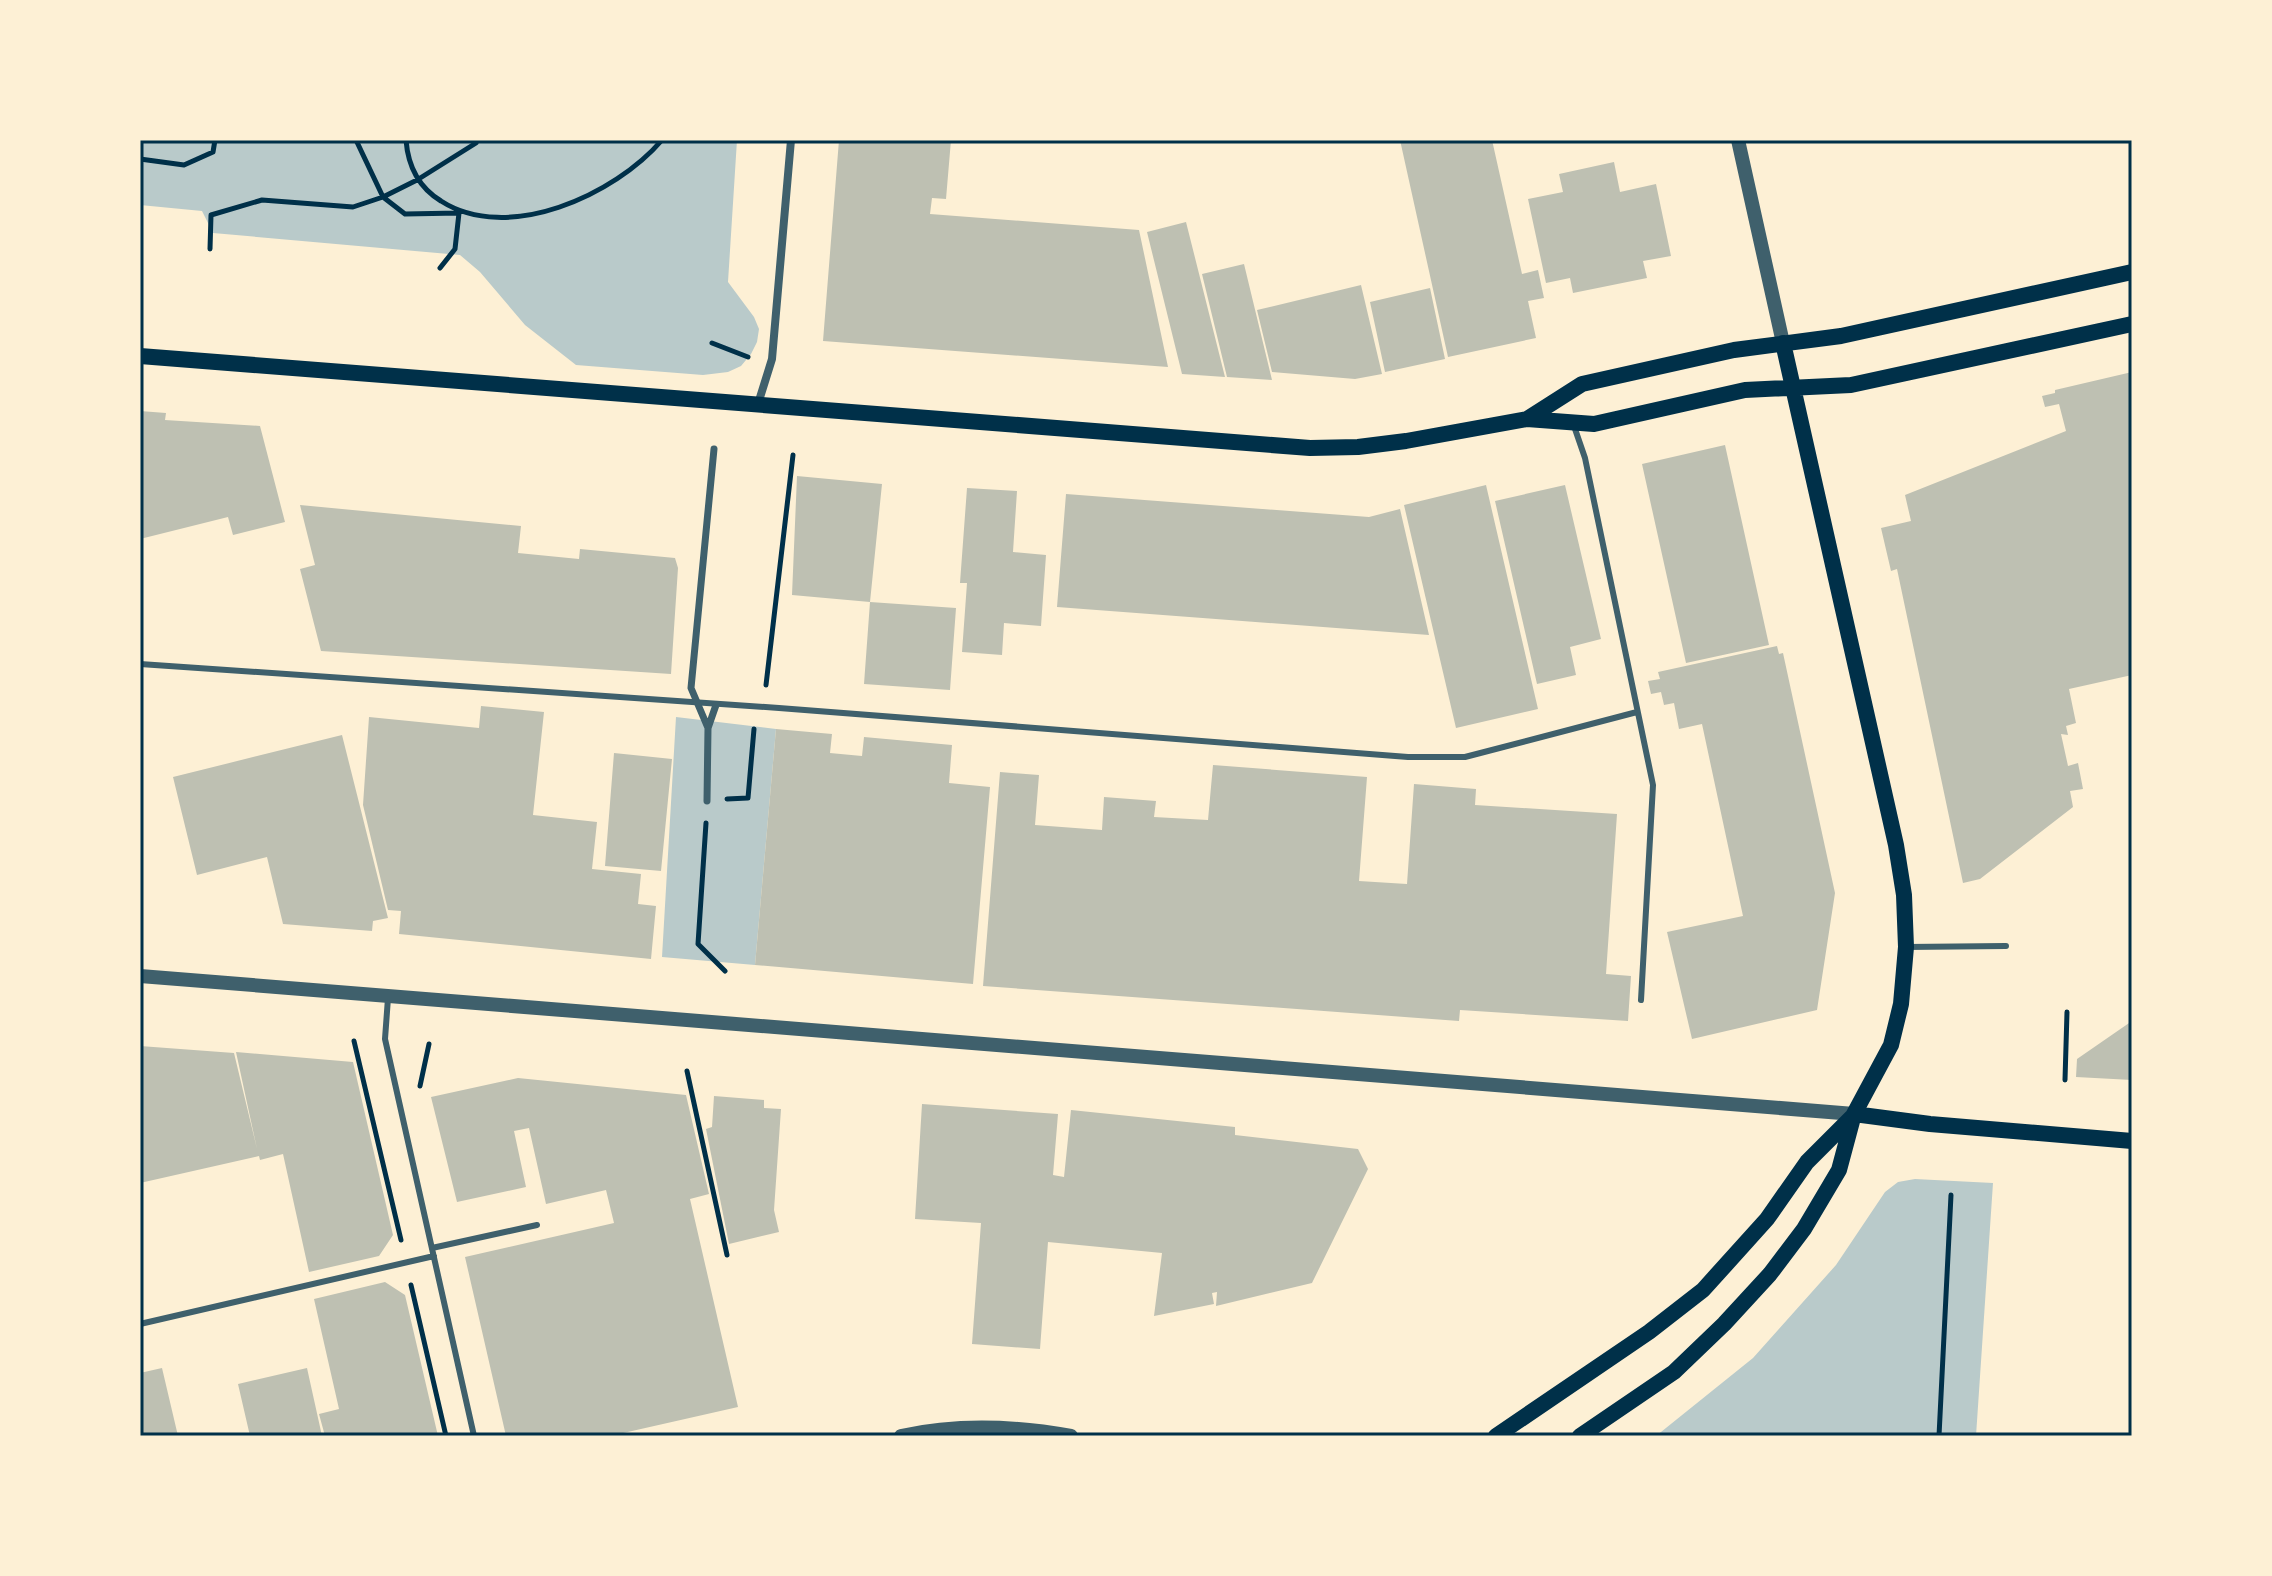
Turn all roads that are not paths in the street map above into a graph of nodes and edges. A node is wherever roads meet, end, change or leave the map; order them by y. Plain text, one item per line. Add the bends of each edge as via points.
1 (791, 140) edge
2 (1738, 140) edge
3 (2132, 272) edge
4 (2132, 324) edge
5 (1783, 343) junction
6 (140, 356) edge
7 (1794, 389) junction
8 (757, 405) junction
9 (1527, 419) junction
10 (1573, 422) junction
11 (714, 449) dead end
12 (140, 664) edge
13 (698, 703) junction
14 (716, 705) junction
15 (1637, 712) junction
16 (708, 728) junction
17 (707, 801) dead end
18 (2006, 946) dead end
19 (1906, 947) junction
20 (140, 976) edge
21 (388, 996) junction
22 (1641, 1000) dead end
23 (1854, 1114) junction
24 (2132, 1141) edge
25 (537, 1225) dead end
26 (433, 1252) junction
27 (140, 1324) edge
28 (474, 1436) edge
29 (901, 1436) edge
30 (1071, 1436) edge
31 (1496, 1436) edge
32 (1580, 1436) edge

1 - 8 street via 772,359
2 - 5 street
3 - 5 main road via 1841,336
4 - 7 main road via 1851,385
5 - 7 main road
5 - 9 main road via 1582,384
6 - 8 main road
7 - 10 main road via 1745,390 1594,424
7 - 19 main road via 1896,845
8 - 9 main road via 1310,448 1406,441
9 - 10 main road
10 - 15 lane
11 - 13 street via 691,688
12 - 13 lane
13 - 14 lane
13 - 16 street
14 - 15 lane via 1408,757 1465,757
14 - 16 street
15 - 22 lane via 1653,785
16 - 17 street
18 - 19 lane
19 - 23 main road via 1891,1045
20 - 21 street
21 - 23 street
21 - 26 lane via 385,1039
23 - 24 main road
23 - 31 main road via 1807,1162 1767,1219 1703,1290
23 - 32 main road via 1839,1170 1770,1274 1674,1372
25 - 26 lane
26 - 27 lane
26 - 28 lane
29 - 30 street via 992,1428

